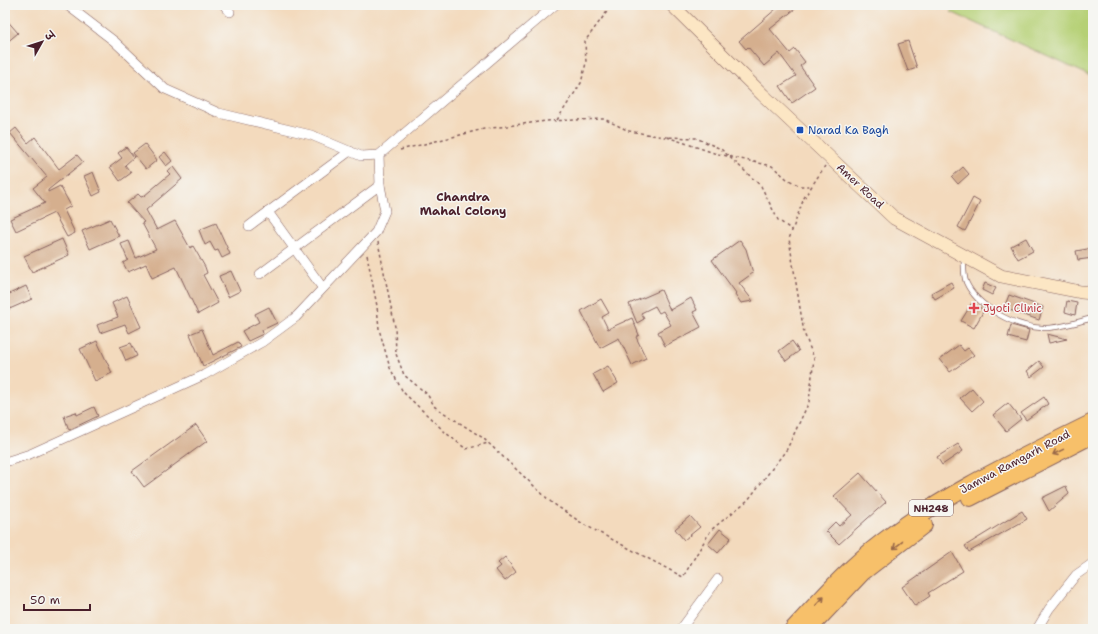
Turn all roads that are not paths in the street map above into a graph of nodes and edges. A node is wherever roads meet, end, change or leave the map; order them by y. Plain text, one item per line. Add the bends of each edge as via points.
1 (67, 5) edge
2 (555, 5) edge
3 (672, 5) edge
4 (350, 151) junction
5 (379, 156) junction
6 (380, 185) junction
7 (268, 212) junction
8 (249, 226) dead end
9 (295, 248) junction
10 (964, 256) junction
11 (260, 274) dead end
12 (322, 287) junction
13 (1093, 292) edge
14 (1093, 318) edge
15 (1093, 422) edge
16 (1093, 435) edge
17 (5, 462) edge
18 (1093, 563) edge
19 (718, 579) dead end
20 (681, 629) edge
21 (793, 629) edge
22 (809, 629) edge
23 (1037, 629) edge

1 - 4 street via 114,41 164,89 219,113 311,135
2 - 5 street
3 - 10 main road, Amer Road via 894,218
4 - 5 street via 361,156
4 - 7 street
5 - 6 street
6 - 9 street
6 - 12 street via 385,211 376,232
7 - 8 street
7 - 9 street
9 - 11 street
9 - 12 street
10 - 13 main road, Amer Road via 1002,276 1081,292
10 - 14 lane via 964,274 969,287 993,312 1002,317 1041,328
12 - 17 street via 296,316 273,334 204,375 30,454
21 -> 15 highway, Jamwa Ramgarh Road / NH248 via 850,570 915,518 1002,468
16 -> 22 highway, Jamwa Ramgarh Road / NH248 via 957,504 918,529 862,573
18 - 23 street via 1076,575
19 - 20 street

